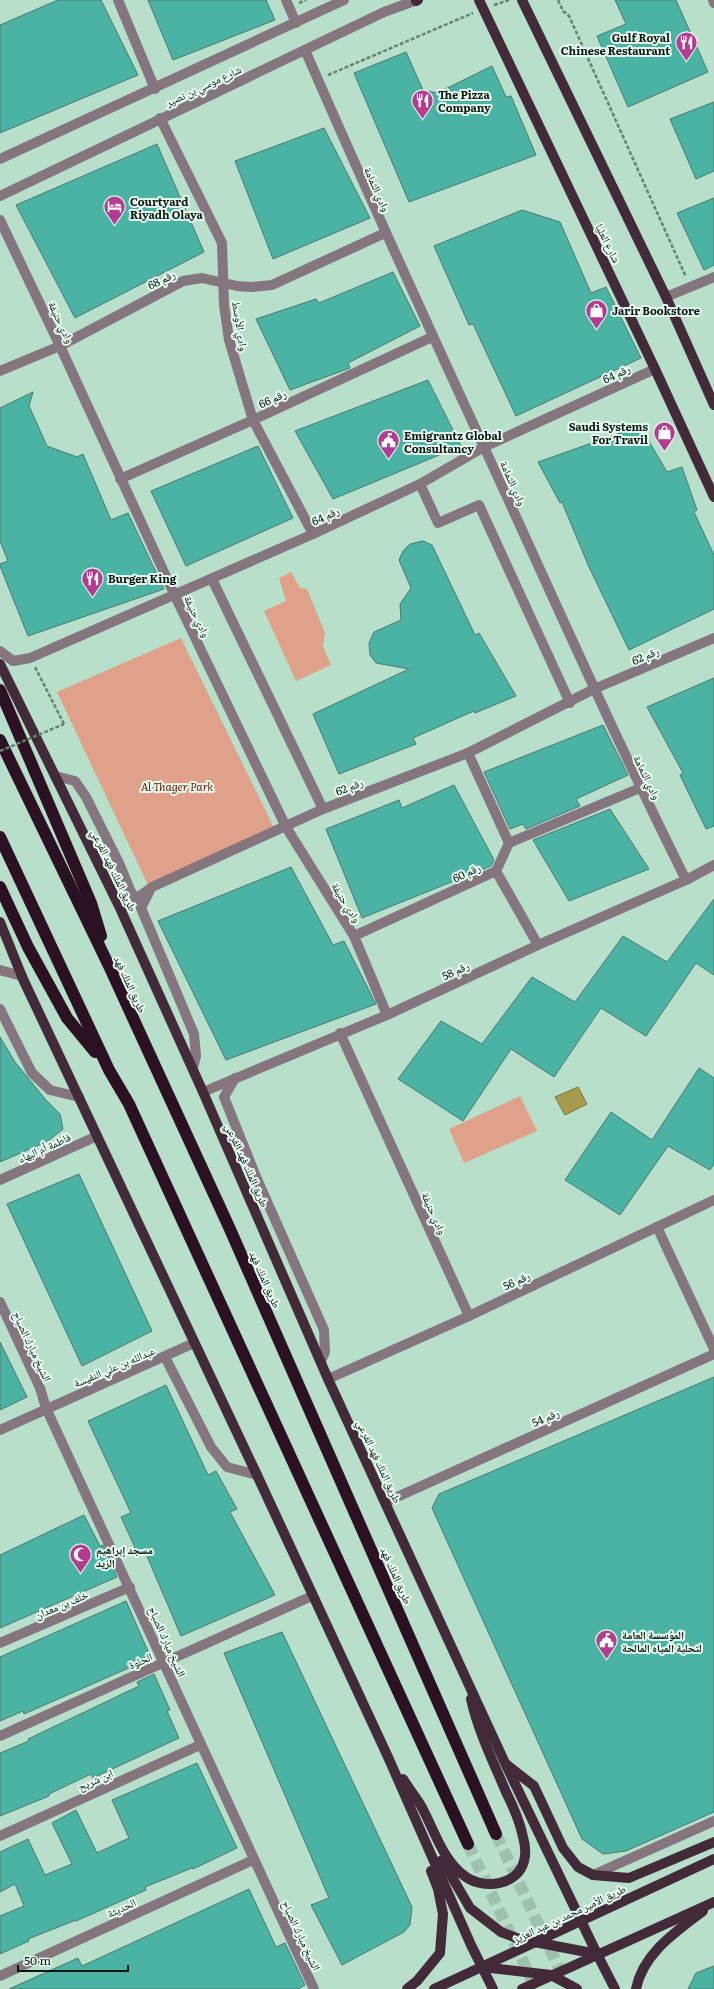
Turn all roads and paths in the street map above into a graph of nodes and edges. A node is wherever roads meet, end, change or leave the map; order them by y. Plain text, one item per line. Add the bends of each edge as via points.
1 (118, 0) edge
2 (286, 0) edge
3 (344, 0) edge
4 (417, 0) edge
5 (475, 0) edge
6 (480, 0) edge
7 (522, 0) edge
8 (525, 0) edge
9 (558, 0) edge
10 (713, 0) edge
11 (714, 3) edge
12 (476, 12) dead end
13 (528, 12) junction
14 (488, 19) junction
15 (296, 23) junction
16 (305, 50) junction
17 (317, 79) junction
18 (155, 89) junction
19 (160, 118) junction
20 (0, 159) edge
21 (0, 196) edge
22 (0, 220) edge
23 (385, 233) junction
24 (714, 277) edge
25 (223, 283) junction
26 (690, 287) junction
27 (666, 297) junction
28 (432, 337) junction
29 (60, 346) junction
30 (655, 369) junction
31 (0, 371) edge
32 (714, 405) edge
33 (253, 420) junction
34 (484, 447) junction
35 (120, 479) junction
36 (420, 484) junction
37 (714, 498) edge
38 (313, 534) junction
39 (212, 579) junction
40 (175, 596) junction
41 (714, 638) edge
42 (0, 651) edge
43 (30, 658) junction
44 (0, 664) edge
45 (594, 689) junction
46 (0, 690) edge
47 (570, 703) junction
48 (0, 740) edge
49 (0, 752) edge
50 (468, 753) junction
51 (55, 776) junction
52 (640, 788) junction
53 (323, 809) junction
54 (286, 827) junction
55 (0, 837) edge
56 (509, 843) junction
57 (714, 866) edge
58 (496, 872) junction
59 (686, 880) junction
60 (0, 887) edge
61 (152, 887) junction
62 (0, 922) edge
63 (354, 936) junction
64 (538, 945) junction
65 (110, 968) junction
66 (0, 970) edge
67 (22, 976) junction
68 (0, 1009) edge
69 (387, 1015) junction
70 (340, 1033) junction
71 (193, 1068) junction
72 (109, 1070) junction
73 (235, 1078) junction
74 (203, 1092) junction
75 (79, 1097) junction
76 (97, 1136) junction
77 (0, 1180) edge
78 (714, 1200) edge
79 (657, 1227) junction
80 (0, 1302) edge
81 (468, 1316) junction
82 (194, 1343) junction
83 (714, 1349) edge
84 (714, 1354) edge
85 (165, 1357) junction
86 (321, 1361) junction
87 (328, 1379) junction
88 (46, 1408) junction
89 (0, 1430) edge
90 (257, 1475) junction
91 (386, 1502) junction
92 (130, 1587) junction
93 (312, 1596) junction
94 (0, 1643) edge
95 (165, 1662) junction
96 (467, 1681) junction
97 (0, 1736) edge
98 (200, 1745) junction
99 (388, 1758) junction
100 (505, 1763) junction
101 (714, 1821) edge
102 (496, 1834) tunnel mouth
103 (0, 1836) edge
104 (714, 1842) edge
105 (468, 1844) tunnel mouth
106 (714, 1859) edge
107 (253, 1860) junction
108 (593, 1874) junction
109 (714, 1902) edge
110 (581, 1920) junction
111 (536, 1942) junction
112 (597, 1954) junction
113 (482, 1967) junction
114 (0, 1976) edge
115 (551, 1976) junction
116 (314, 1989) edge
117 (407, 1989) edge
118 (434, 1989) edge
119 (494, 1989) edge
120 (522, 1989) edge
121 (577, 1989) edge
122 (615, 1989) edge
123 (636, 1989) edge

1 - 18 street
2 - 15 street
3 - 15 street, شارع موسي بن نصير
4 - 16 street, شارع موسي بن نصير via 384,12
5 - 14 main road
6 - 14 main road, شارع العليا
7 - 13 main road
8 - 13 main road
9 - 26 path via 563,11 569,16
10 - 11 street
12 - 17 path
13 - 27 main road
14 - 30 main road, شارع العليا
15 - 18 street, شارع موسي بن نصير
16 - 17 street, وادي الثمامة
16 - 19 street, شارع موسي بن نصير
17 - 23 street, وادي الثمامة
18 - 20 street, شارع موسي بن نصير
19 - 21 street, شارع موسي بن نصير
19 - 25 street, وادي الأوسط via 222,243
22 - 29 street, وادي حنيفة
23 - 25 street, رقم 68 via 272,285 251,287
23 - 28 street, وادي الثمامة
24 - 26 street
25 - 29 street, رقم 68 via 202,278 183,281
25 - 33 street, وادي الأوسط via 229,340
26 - 27 street
27 - 32 main road
28 - 33 street, رقم 66
28 - 34 street, وادي الثمامة
29 - 31 street, رقم 68
29 - 35 street, وادي حنيفة
30 - 34 street, رقم 64
30 - 37 main road, شارع العليا
33 - 35 street, رقم 66
33 - 38 street, وادي الأوسط
34 - 36 street, رقم 64
34 - 45 street, وادي الثمامة
35 - 40 street, وادي حنيفة
36 - 38 street, رقم 64
36 - 47 street via 438,523 480,505
38 - 39 street, رقم 64
39 - 40 street, رقم 64
39 - 53 street
40 - 43 street, رقم 64
40 - 54 street, وادي حنيفة
41 - 45 street, رقم 62
42 - 43 street, رقم 64 via 14,661
43 - 49 path, bridge via 64,724
44 - 51 main road, طريق الملك فهد الفرعي
45 - 47 street, رقم 62
45 - 52 street, وادي الثمامة
46 - 65 highway via 91,902
47 - 50 street, رقم 62
48 - 65 highway, طريق الملك فهد
50 - 53 street, رقم 62
50 - 56 street
51 - 61 street, رقم 62 via 75,781 86,797 136,899
51 - 71 main road, طريق الملك فهد الفرعي via 119,906
52 - 56 street
52 - 59 street, وادي الثمامة
53 - 54 street, رقم 62
54 - 61 street, رقم 62
54 - 63 street, وادي حنيفة
55 - 72 highway
56 - 58 street, رقم 60
57 - 59 street, رقم 58
58 - 63 street, رقم 60
58 - 64 street
59 - 64 street, رقم 58
60 - 72 highway via 28,948 67,1018
61 - 71 street via 140,908 194,1034 196,1056
62 - 67 main road
63 - 69 street, وادي حنيفة
64 - 69 street, رقم 58
65 - 102 highway, طريق الملك فهد via 229,1227
66 - 67 street
67 - 75 main road
68 - 75 street via 32,1073 50,1090
69 - 70 street, رقم 58
70 - 73 street, رقم 58
70 - 81 street, وادي حنيفة
71 - 74 main road, طريق الملك فهد الفرعي
72 - 105 highway via 132,1111
73 - 74 street, رقم 58
73 - 86 street via 224,1097 257,1179 324,1330 325,1352
74 - 86 main road, طريق الملك فهد الفرعي
75 - 76 main road
76 - 77 street, فاطمة أم البهاء
76 - 82 main road
78 - 79 street, رقم 56
79 - 81 street, رقم 56
79 - 83 street
80 - 88 street, الشيخ مبارك الصباح via 40,1388
81 - 87 street, رقم 56
82 - 85 street, عبدالله بن علي النفيسة
82 - 90 main road
84 - 91 street, رقم 54
85 - 88 street, عبدالله بن علي النفيسة
85 - 90 street via 211,1447 227,1467
86 - 87 main road, طريق الملك فهد الفرعي
87 - 91 main road, طريق الملك فهد الفرعي
88 - 89 street, عبدالله بن علي النفيسة
88 - 92 street, الشيخ مبارك الصباح
90 - 93 main road
91 - 96 main road, طريق الملك فهد الفرعي
92 - 94 street, خلف بن معدان
92 - 95 street, الشيخ مبارك الصباح
93 - 95 street, الحلوة
93 - 99 main road
95 - 97 street, الحلوة
95 - 98 street, الشيخ مبارك الصباح
96 - 99 main road via 476,1722 519,1820 523,1837 524,1862 511,1879 495,1884 480,1883 467,1878 452,1866 419,1804
96 - 100 main road
98 - 103 street, ابن شريح
98 - 107 street, الشيخ مبارك الصباح
99 - 111 main road via 454,1883 470,1908 503,1932
99 - 113 main road
99 - 117 main road via 438,1889 443,1914 440,1953
100 - 108 main road via 534,1786 563,1848 578,1867
100 - 110 main road
101 - 108 street
104 - 108 main road via 629,1878
106 - 110 main road, طريق الأمير محمد بن عبد العزيز
107 - 114 street, الحديثة
107 - 116 street, الشيخ مبارك الصباح
109 - 112 main road
109 - 123 main road via 658,1947 639,1975
110 - 111 main road, طريق الأمير محمد بن عبد العزيز
110 - 112 main road
111 - 112 main road
111 - 113 main road, طريق الأمير محمد بن عبد العزيز
112 - 115 main road
112 - 122 main road
113 - 115 main road
113 - 118 main road, طريق الأمير محمد بن عبد العزيز
113 - 119 main road
115 - 120 main road
115 - 121 main road

